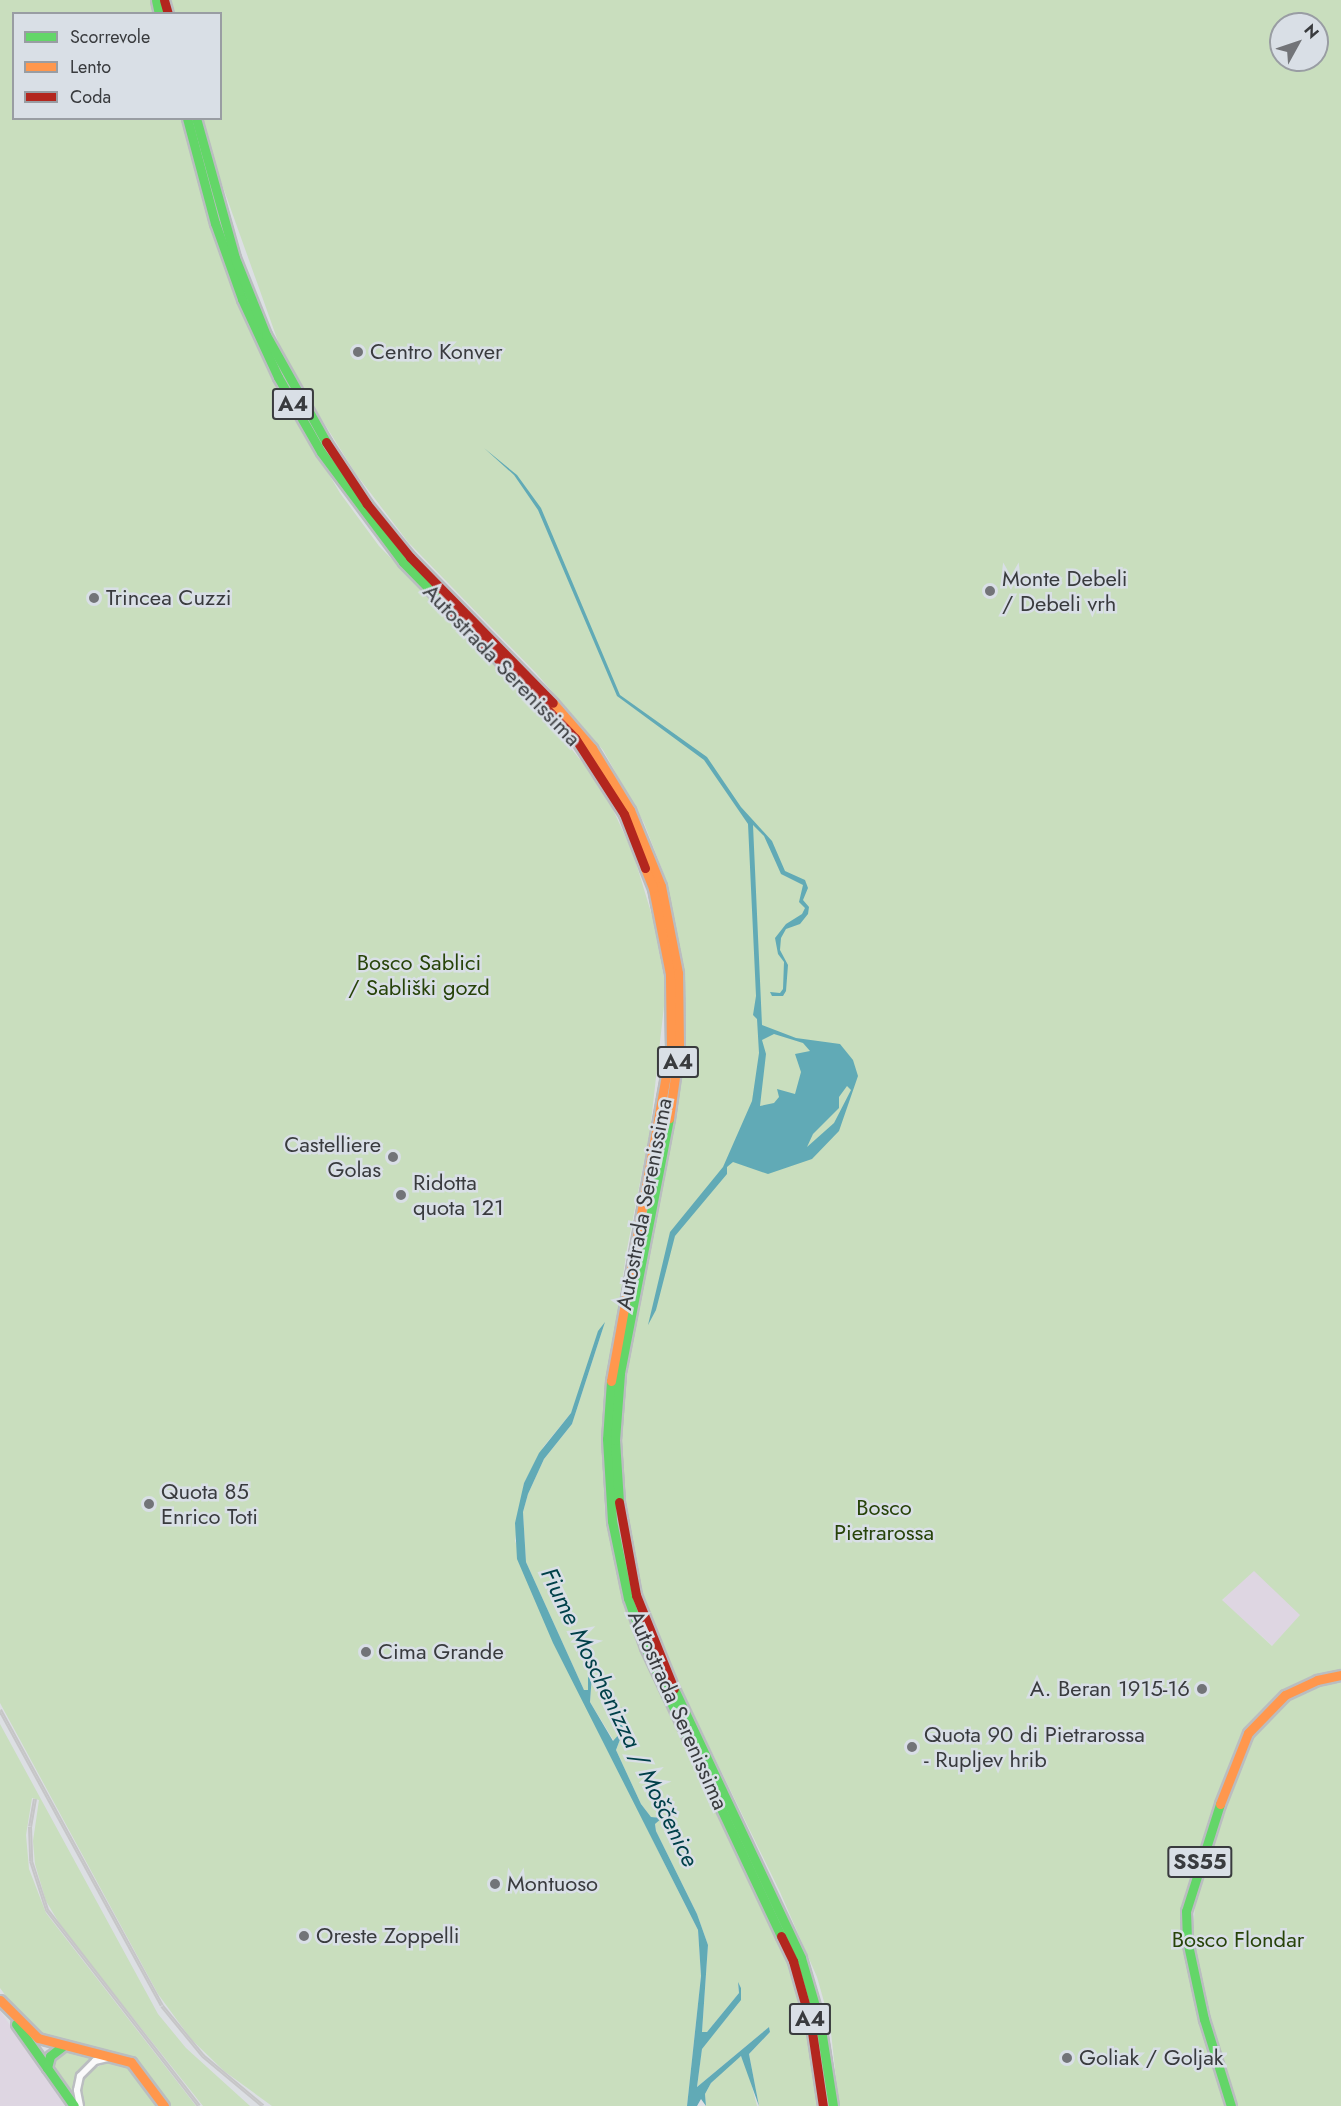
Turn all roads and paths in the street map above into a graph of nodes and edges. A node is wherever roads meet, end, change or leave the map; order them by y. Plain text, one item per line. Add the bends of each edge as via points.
1 (188, 120) edge
2 (196, 120) edge
3 (1341, 1675) edge
4 (0, 2001) edge
5 (63, 2046) junction
6 (47, 2068) junction
7 (74, 2106) edge
8 (80, 2106) edge
9 (162, 2106) edge
10 (823, 2106) edge
11 (833, 2106) edge
12 (1231, 2106) edge

1 - 10 main road, Autostrada Serenissima / A4 via 215,223 242,299 278,377 321,452 403,562 575,738 615,798 646,866 666,944 672,1034 666,1093 612,1372 607,1439 612,1521 620,1570 645,1647 793,1960 812,2025
2 - 11 main road, Autostrada Serenissima / A4 via 217,201 250,296 317,429 367,504 410,557 539,686 587,741 630,810 661,886 677,963 679,1049 620,1373 615,1440 620,1520 636,1595 654,1645 785,1918 804,1967 820,2023
3 - 12 main road, SS55 via 1317,1680 1285,1695 1248,1733 1194,1879 1186,1911 1187,1940 1204,2019
4 - 5 main road via 31,2034
4 - 6 main road
5 - 6 main road via 50,2056
5 - 9 main road via 131,2062
6 - 7 main road
8 - 9 street via 80,2076 95,2061 110,2058 132,2066

